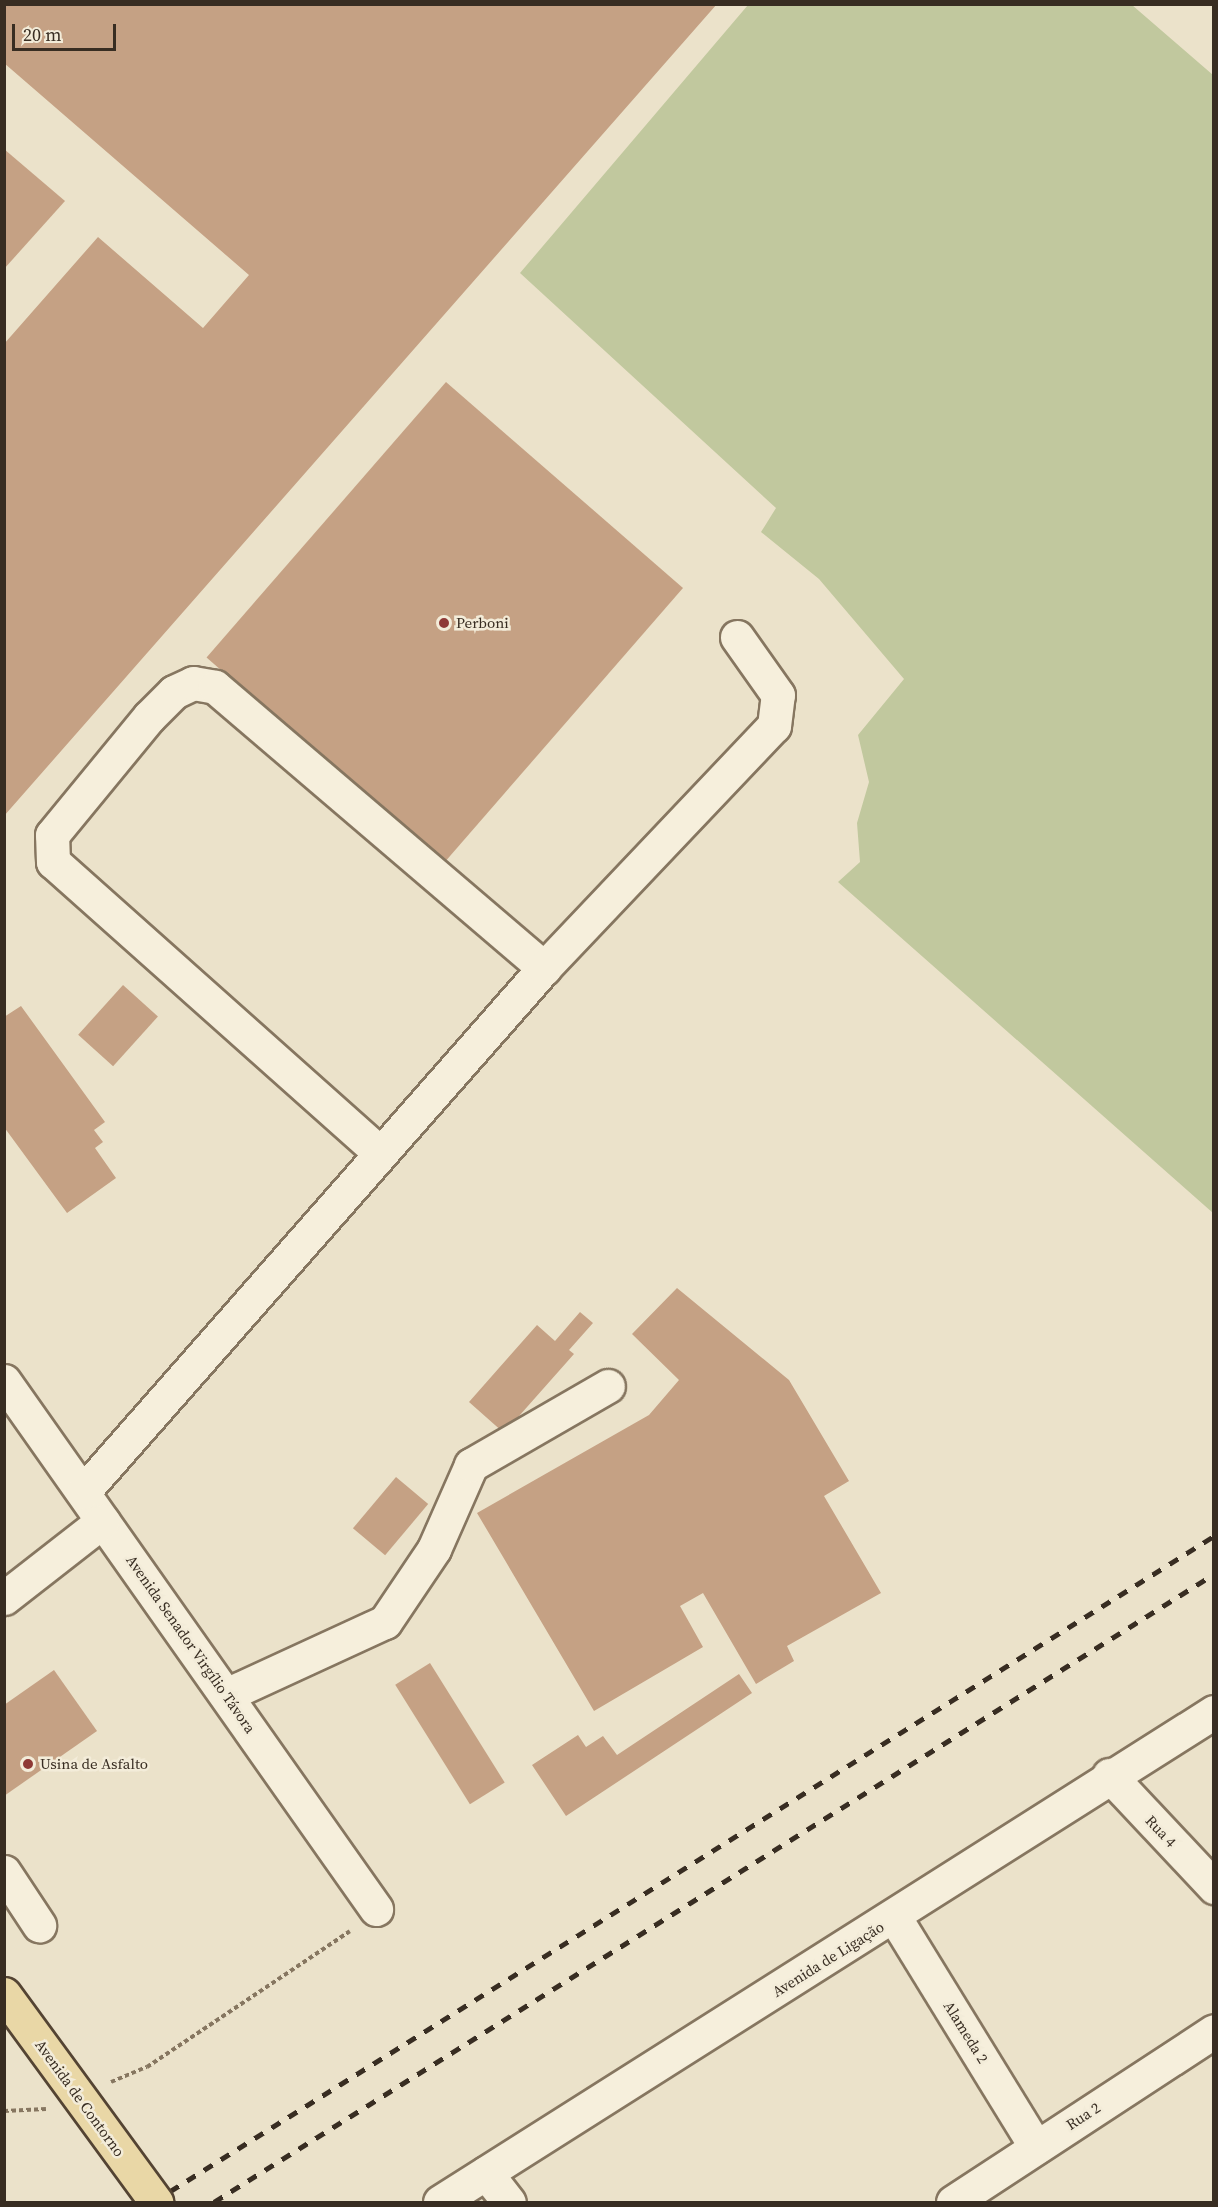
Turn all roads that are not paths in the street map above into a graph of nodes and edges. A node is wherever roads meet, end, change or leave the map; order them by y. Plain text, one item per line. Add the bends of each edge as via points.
1 (737, 637) dead end
2 (544, 968) junction
3 (380, 1153) junction
4 (4, 1381) edge
5 (608, 1386) dead end
6 (83, 1492) junction
7 (104, 1521) junction
8 (4, 1598) edge
9 (226, 1695) junction
10 (1214, 1712) edge
11 (1109, 1775) junction
12 (4, 1872) edge
13 (1214, 1887) edge
14 (376, 1909) road end
15 (895, 1918) junction
16 (39, 1925) dead end
17 (4, 1994) edge
18 (1214, 2031) edge
19 (1036, 2147) junction
20 (486, 2173) junction
21 (156, 2202) edge
22 (440, 2202) edge
23 (509, 2202) edge
24 (953, 2202) edge

1 - 2 street via 778,695 774,726
2 - 3 street
2 - 3 street via 214,687 193,683 174,692 149,717 52,836 53,862
3 - 6 street
4 - 6 street, Avenida Senador Virgílio Távora
5 - 9 street via 471,1465 434,1549 385,1622
6 - 7 street, Avenida Senador Virgílio Távora
7 - 8 street
7 - 9 street, Avenida Senador Virgílio Távora
9 - 14 street, Avenida Senador Virgílio Távora
10 - 11 street, Avenida de Ligação
11 - 13 street, Rua 4
11 - 15 street, Avenida de Ligação
12 - 16 street
15 - 19 street, Alameda 2
15 - 20 street, Avenida de Ligação
17 - 21 main road, Avenida de Contorno, bridge
18 - 19 street, Rua 2
19 - 24 street, Rua 2
20 - 22 street, Avenida de Ligação
20 - 23 street

